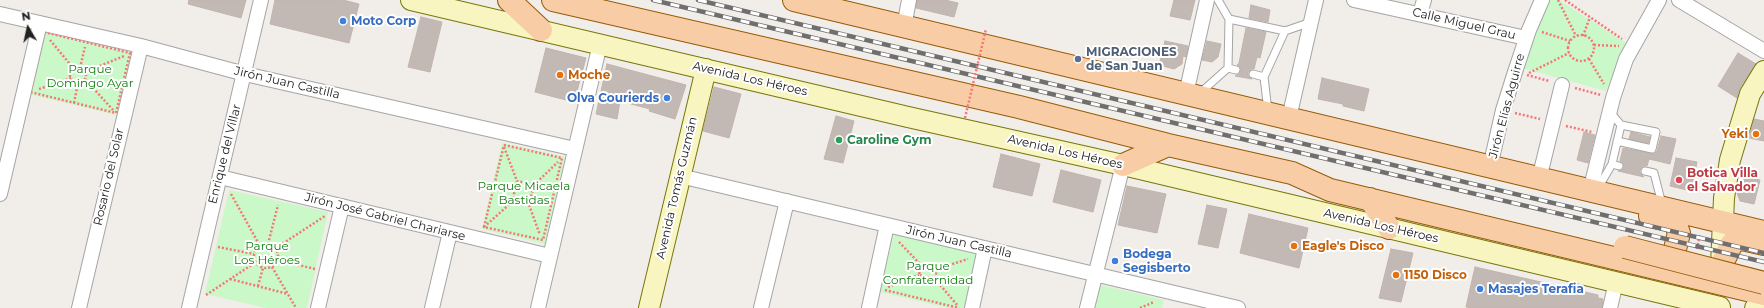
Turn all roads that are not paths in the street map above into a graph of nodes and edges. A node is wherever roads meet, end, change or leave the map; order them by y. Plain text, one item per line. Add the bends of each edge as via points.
1 (261, 0) edge
2 (411, 0) edge
3 (509, 0) edge
4 (552, 0) edge
5 (794, 0) edge
6 (909, 0) edge
7 (1207, 0) edge
8 (1218, 0) edge
9 (1316, 0) edge
10 (1354, 0) edge
11 (1424, 0) edge
12 (1542, 0) edge
13 (1659, 0) edge
14 (1679, 0) edge
15 (0, 14) edge
16 (1420, 14) junction
17 (1229, 18) junction
18 (1311, 22) junction
19 (904, 27) junction
20 (42, 28) junction
21 (541, 30) junction
22 (1286, 31) junction
23 (1528, 33) junction
24 (600, 44) junction
25 (136, 50) junction
26 (1764, 51) edge
27 (1228, 68) junction
28 (706, 69) junction
29 (1236, 70) dead end
30 (1764, 71) edge
31 (245, 74) junction
32 (1254, 74) dead end
33 (1264, 77) junction
34 (1562, 85) dead end
35 (1191, 95) junction
36 (1611, 105) junction
37 (1268, 113) junction
38 (1289, 118) junction
39 (1621, 125) junction
40 (1617, 141) junction
41 (1168, 145) junction
42 (575, 149) junction
43 (1123, 165) junction
44 (1490, 167) junction
45 (1646, 172) dead end
46 (1292, 173) junction
47 (680, 176) junction
48 (220, 177) junction
49 (1539, 179) junction
50 (1593, 192) junction
51 (0, 194) edge
52 (1370, 199) junction
53 (787, 201) junction
54 (342, 206) junction
55 (1663, 208) junction
56 (1722, 222) junction
57 (887, 225) junction
58 (1389, 228) junction
59 (450, 232) junction
60 (1764, 232) edge
61 (1764, 244) edge
62 (985, 248) junction
63 (550, 256) junction
64 (1663, 269) junction
65 (1095, 274) junction
66 (1721, 274) junction
67 (1616, 282) junction
68 (1764, 283) edge
69 (1764, 294) edge
70 (1764, 298) edge
71 (967, 304) edge
72 (1719, 307) edge
73 (78, 308) edge
74 (189, 308) edge
75 (318, 308) edge
76 (432, 308) edge
77 (538, 308) edge
78 (649, 308) edge
79 (761, 308) edge
80 (869, 308) edge
81 (1087, 308) edge
82 (1238, 308) edge
83 (1610, 308) edge
84 (1755, 308) edge

1 - 31 street, Enrique del Villar
2 - 21 street, Avenida Los Héroes
3 - 21 main road
4 - 41 main road, Avenida Los Héroes via 1019,107
5 - 19 main road
6 - 19 street
7 - 35 street
8 - 17 lane
9 - 18 street
10 - 16 street, Calle Miguel Grau
11 - 16 street
12 - 23 street, Jirón Elías Aguirre
13 - 36 street via 1626,59
14 - 26 street
15 - 20 street, Jirón Juan Castilla
16 - 23 street, Calle Miguel Grau
17 - 22 lane
17 - 27 lane
18 - 22 lane
18 - 38 street
19 - 35 main road
20 - 25 street, Jirón Juan Castilla
20 - 51 street
21 - 24 street, Avenida Los Héroes
22 - 33 lane
23 - 44 street, Jirón Elías Aguirre via 1503,110
24 - 28 street, Avenida Los Héroes
24 - 42 street
25 - 31 street, Jirón Juan Castilla
25 - 73 street, Rosario del Solar
27 - 29 lane
27 - 35 lane
28 - 43 street, Avenida Los Héroes
28 - 47 street, Avenida Tomás Guzmán
30 - 56 street via 1750,94 1730,160
31 - 42 street, Jirón Juan Castilla via 505,139
31 - 48 street, Enrique del Villar
32 - 33 lane
33 - 37 lane
34 - 49 street
35 - 37 main road
36 - 39 lane
36 - 50 street
37 - 38 main road
38 - 44 main road
39 - 40 lane
39 - 40 lane via 1656,132 1652,149
40 - 50 lane via 1616,165
41 - 43 main road
41 - 46 main road, Avenida Los Héroes
42 - 63 street
43 - 58 street, Avenida Los Héroes
43 - 65 street
44 - 49 main road
45 - 55 lane via 1654,174
46 - 52 main road, Avenida Los Héroes via 1330,190
46 - 68 main road, bridge via 1333,178
47 - 53 street, Jirón Juan Castilla
47 - 78 street, Avenida Tomás Guzmán
48 - 54 street, Jirón José Gabriel Chariarse
48 - 74 street, Enrique del Villar
49 - 50 main road
50 - 55 main road
50 - 64 main road via 1609,206 1670,220 1676,225 1679,233 1677,244
52 - 58 main road
52 - 64 main road, Avenida Los Héroes
53 - 57 street, Jirón Juan Castilla
53 - 79 street
54 - 59 street, Jirón José Gabriel Chariarse
54 - 75 street via 321,271
55 - 56 main road
56 - 60 main road
56 - 66 street
57 - 62 street, Jirón Juan Castilla
57 - 80 street
58 - 67 street, Avenida Los Héroes
59 - 63 street, Jirón José Gabriel Chariarse via 483,233
59 - 76 street
61 - 66 main road via 1742,239 1734,241
62 - 65 street, Jirón Juan Castilla
62 - 71 street
63 - 77 street
64 - 66 main road, Avenida Los Héroes
65 - 81 street
65 - 82 street, Jirón Juan Castilla
66 - 69 main road, Avenida Los Héroes
66 - 72 street
67 - 72 street, Avenida Los Héroes
67 - 83 street
70 - 84 street

